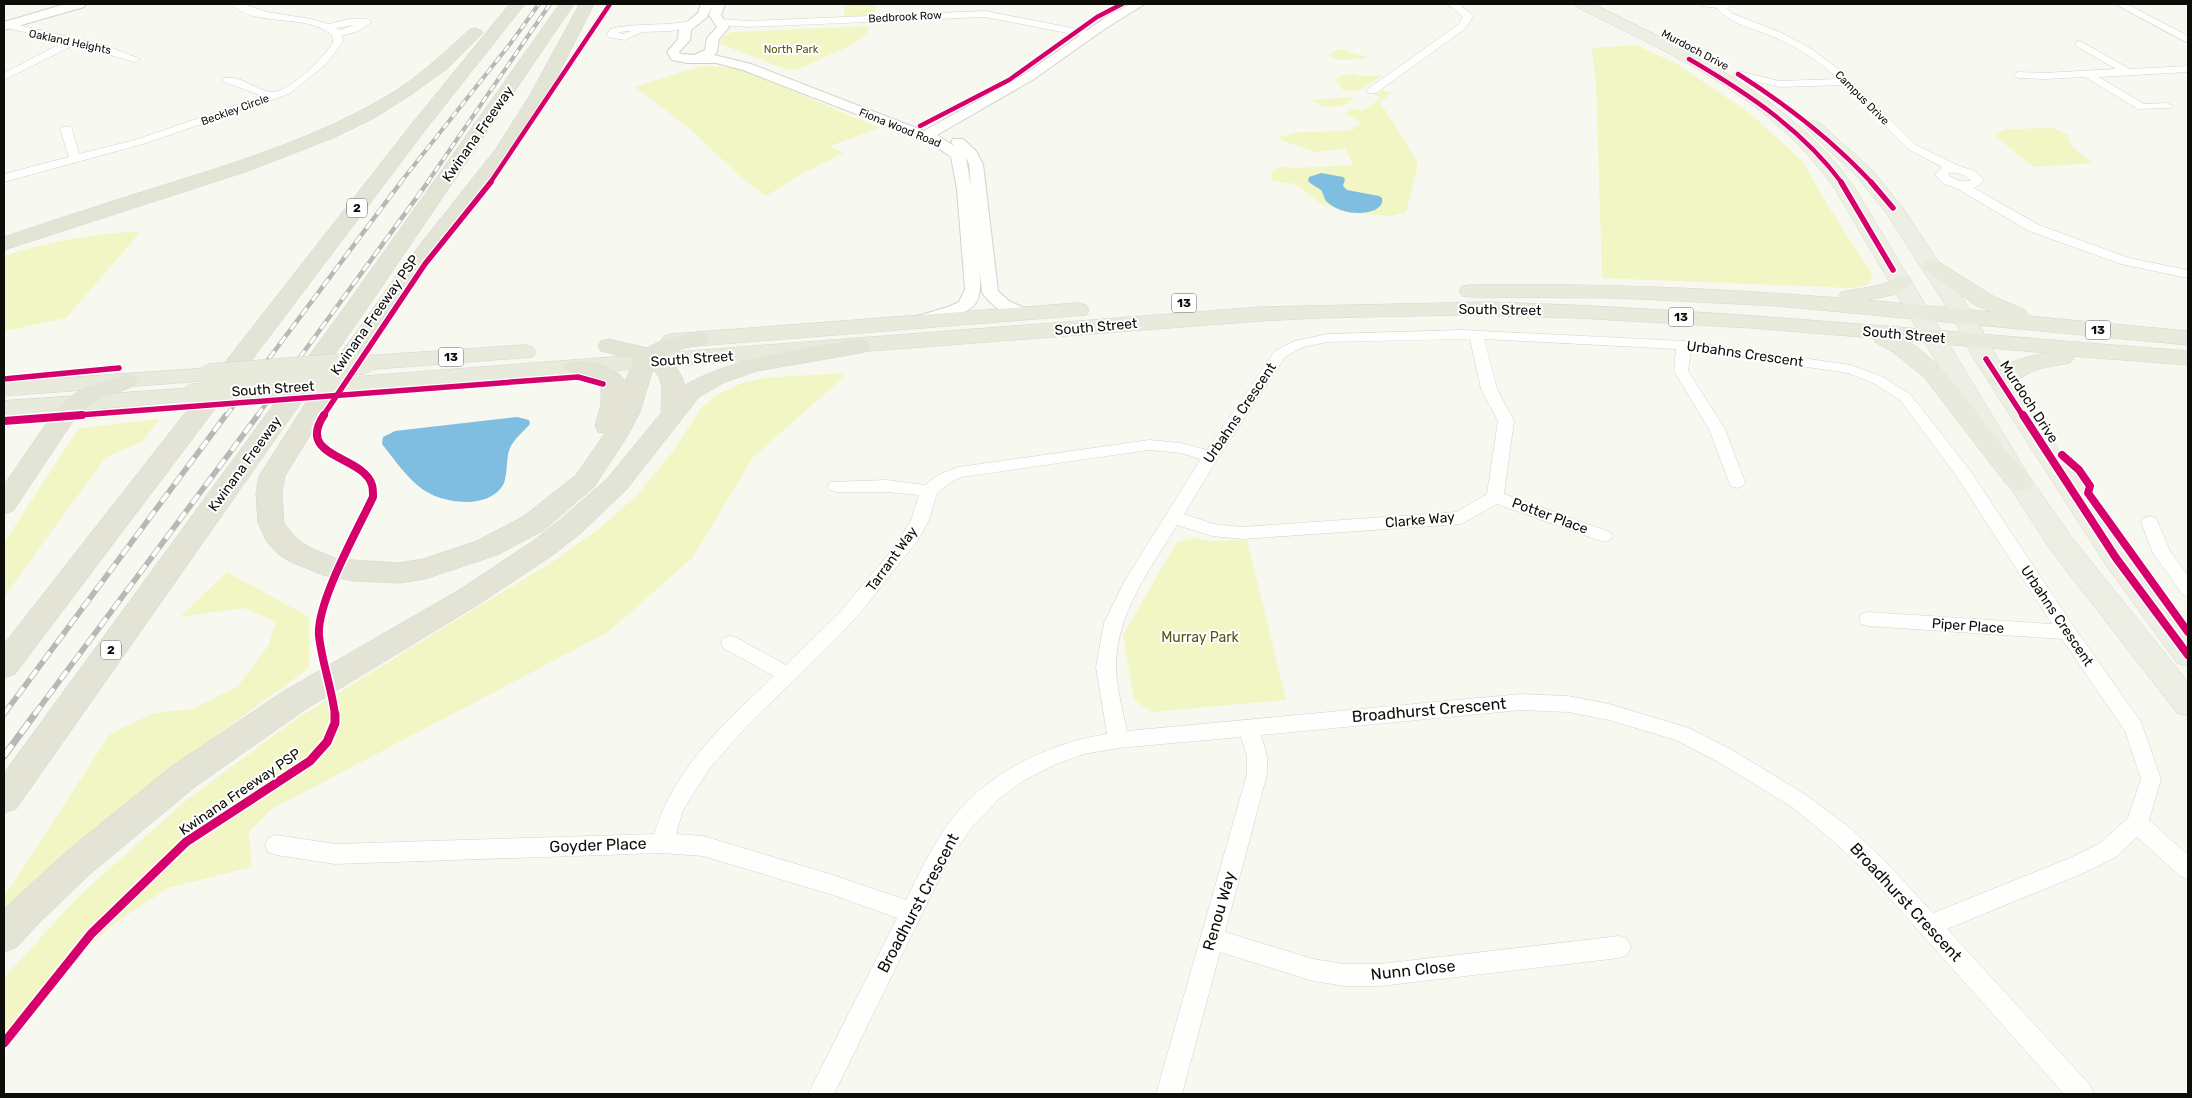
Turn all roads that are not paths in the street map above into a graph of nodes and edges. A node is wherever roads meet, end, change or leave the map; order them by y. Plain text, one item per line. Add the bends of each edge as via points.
1 (79, 4) edge
2 (236, 4) edge
3 (502, 4) edge
4 (518, 4) edge
5 (567, 4) edge
6 (587, 4) edge
7 (707, 4) edge
8 (719, 4) edge
9 (1122, 4) edge
10 (1139, 4) edge
11 (1441, 4) edge
12 (1452, 4) edge
13 (1582, 4) edge
14 (1604, 4) edge
15 (1705, 4) edge
16 (2120, 4) edge
17 (1724, 5) edge
18 (2145, 17) junction
19 (2123, 18) dead end
20 (1465, 20) junction
21 (5, 26) edge
22 (623, 26) dead end
23 (326, 27) junction
24 (689, 28) junction
25 (716, 31) junction
26 (635, 32) junction
27 (337, 34) junction
28 (1080, 35) junction
29 (2188, 40) edge
30 (74, 42) junction
31 (2080, 44) dead end
32 (2113, 53) dead end
33 (2097, 54) junction
34 (698, 58) junction
35 (135, 59) dead end
36 (2188, 69) edge
37 (2128, 72) junction
38 (2088, 74) junction
39 (2018, 75) dead end
40 (4, 78) edge
41 (228, 80) dead end
42 (1844, 82) junction
43 (1777, 90) junction
44 (1372, 91) dead end
45 (273, 96) junction
46 (2167, 106) dead end
47 (66, 129) dead end
48 (922, 131) junction
49 (1925, 155) junction
50 (75, 159) junction
51 (1955, 169) junction
52 (1942, 172) junction
53 (4, 178) edge
54 (1977, 183) junction
55 (1960, 184) junction
56 (1982, 198) junction
57 (4, 244) edge
58 (1932, 266) junction
59 (2188, 274) edge
60 (1901, 282) junction
61 (1640, 292) junction
62 (1918, 313) junction
63 (1023, 314) junction
64 (1964, 317) junction
65 (910, 323) junction
66 (2046, 325) junction
67 (1873, 332) junction
68 (1476, 335) junction
69 (1934, 338) junction
70 (2188, 338) edge
71 (698, 339) junction
72 (1976, 342) junction
73 (1684, 345) junction
74 (609, 346) junction
75 (860, 346) junction
76 (2188, 358) edge
77 (650, 360) junction
78 (2188, 363) edge
79 (576, 367) junction
80 (126, 380) junction
81 (2000, 380) junction
82 (4, 389) edge
83 (75, 404) junction
84 (4, 409) edge
85 (673, 414) junction
86 (1211, 456) junction
87 (1737, 482) dead end
88 (2020, 484) junction
89 (836, 486) dead end
90 (928, 490) junction
91 (1495, 496) junction
92 (4, 505) edge
93 (553, 509) junction
94 (1173, 517) junction
95 (2150, 522) dead end
96 (1604, 536) dead end
97 (2188, 589) edge
98 (1868, 619) dead end
99 (2067, 632) junction
100 (730, 643) dead end
101 (2188, 655) edge
102 (4, 666) edge
103 (788, 675) junction
104 (2188, 704) edge
105 (1249, 728) junction
106 (1118, 740) junction
107 (4, 799) edge
108 (2137, 823) junction
109 (662, 843) junction
110 (276, 846) dead end
111 (2188, 869) edge
112 (910, 912) junction
113 (1930, 926) junction
114 (4, 935) edge
115 (1211, 938) junction
116 (1619, 947) dead end
117 (821, 1094) edge
118 (1169, 1094) edge
119 (2081, 1094) edge

1 - 21 main road
2 - 23 street via 257,13
3 - 57 highway via 442,66 360,118 232,170
4 - 102 highway, 2 via 420,125
5 - 107 highway, Kwinana Freeway / 2 via 360,302
6 - 93 highway via 522,123 479,184 414,265 316,406 272,476 269,493 271,523 288,547 333,568 375,573 399,573 461,558 511,536
7 - 24 street, Fiona Wood Road via 702,15
8 - 25 street via 715,15
9 - 28 street via 1097,17
10 - 28 street
11 - 20 street
12 - 20 street via 1466,13
13 - 60 main road, Murdoch Drive via 1718,76 1787,124 1835,173
14 - 43 main road, Murdoch Drive via 1738,74
15 - 17 street
16 - 18 street
17 - 42 street, Campus Drive via 1728,15 1806,50 1839,74
18 - 19 street
18 - 29 street
20 - 44 street via 1460,29
21 - 30 street, Oakland Heights
22 - 26 street via 612,35 623,37
23 - 27 street
23 - 27 street via 367,22
24 - 25 street, Fiona Wood Road via 706,21
24 - 26 street via 670,32
24 - 26 street via 649,26
24 - 34 street, Fiona Wood Road via 673,54 681,58
25 - 28 street, Bedbrook Row via 872,20 984,18
25 - 34 street via 711,52
25 - 48 street, Fiona Wood Road
27 - 45 street, Beckley Circle via 338,42 334,49 308,76 298,85
28 - 48 street via 1064,54 1009,89
30 - 35 street, Oakland Heights
30 - 40 street
31 - 33 street
32 - 33 street
33 - 37 street
34 - 48 street, Fiona Wood Road via 747,67
36 - 37 street
37 - 38 street
38 - 39 street
38 - 46 street via 2142,107
41 - 45 street
42 - 43 street
42 - 49 street, Campus Drive via 1912,147
43 - 58 main road, Murdoch Drive via 1865,174 1893,208
45 - 50 street, Beckley Circle via 158,136
47 - 50 street
48 - 63 street, Fiona Wood Road via 947,136 971,154 976,164 990,292 1003,305
48 - 65 street, Fiona Wood Road via 949,148 960,160 973,289 966,305
49 - 51 street, Campus Drive
49 - 52 street, Campus Drive
50 - 53 street, Beckley Circle
51 - 52 street
51 - 54 street, Campus Drive via 1974,176
52 - 55 street, Campus Drive via 1944,178
54 - 55 street
54 - 56 street
55 - 56 street
56 - 59 street via 2034,228 2126,261
58 - 64 main road, Murdoch Drive
58 - 66 highway via 2004,311
60 - 61 highway via 1887,290 1849,297
60 - 62 main road, Murdoch Drive
61 - 62 highway, South Street / 13
61 - 63 highway, South Street / 13 via 1317,295
62 - 64 highway, South Street / 13
62 - 69 main road, Murdoch Drive
63 - 65 highway, South Street / 13
64 - 66 highway, South Street / 13
64 - 72 main road, Murdoch Drive
65 - 71 highway, South Street / 13
66 - 70 highway, South Street / 13
67 - 69 highway, South Street / 13
67 - 75 highway, South Street / 13 via 1639,315 1489,309 1367,309 1260,314
67 - 88 highway via 1891,340 1930,369
68 - 73 street, Urbahns Crescent
68 - 86 street, Urbahns Crescent via 1328,338 1299,344 1280,354
68 - 91 street via 1489,389 1506,421
69 - 72 highway, South Street / 13
69 - 88 main road, Murdoch Drive
71 - 74 highway, South Street / 13
71 - 77 highway via 667,347
72 - 76 highway, South Street / 13
72 - 81 main road, Murdoch Drive
73 - 87 street via 1681,371 1717,430
73 - 99 street, Urbahns Crescent via 1851,368 1905,396 1963,473
74 - 77 highway via 637,351
74 - 80 highway, South Street / 13, bridge
75 - 77 highway, South Street / 13
75 - 85 highway via 724,374 691,392
77 - 79 highway, South Street / 13
77 - 85 highway via 672,382
77 - 93 highway via 616,435 584,481
78 - 81 highway via 2079,357 2026,365 2012,370
79 - 83 highway, South Street / 13, bridge
79 - 93 highway via 604,373 613,381 614,409 582,472
80 - 82 highway, South Street / 13
80 - 83 highway via 94,390
81 - 101 main road, Murdoch Drive via 2116,558
83 - 84 highway, South Street / 13
83 - 92 highway
85 - 114 highway via 617,484 543,548 470,597 295,700 184,776 78,863
86 - 90 street via 1181,448 1149,445 959,472 940,479
86 - 94 street, Urbahns Crescent
88 - 104 main road, Murdoch Drive via 2063,546
89 - 90 street
90 - 103 street, Tarrant Way via 921,517 901,551 862,599
91 - 94 street, Clarke Way via 1461,518 1242,533 1212,530
91 - 96 street, Potter Place
94 - 106 street, Urbahns Crescent via 1130,587 1113,623 1106,668
95 - 97 street via 2162,553
98 - 99 street, Piper Place
99 - 108 street, Urbahns Crescent via 2134,728 2151,779
100 - 103 street
103 - 109 street, Tarrant Way via 730,730 702,762 674,808
105 - 106 street, Broadhurst Crescent
105 - 113 street, Broadhurst Crescent via 1521,702 1568,704 1609,712 1682,734 1798,801 1878,868
105 - 115 street, Renou Way via 1257,756 1257,774
106 - 112 street, Broadhurst Crescent via 1083,746 1047,759 997,789 952,835
108 - 111 street
108 - 113 street, Urbahns Crescent via 2108,850 2078,865
109 - 110 street, Goyder Place via 335,854
109 - 112 street, Goyder Place via 703,846
112 - 117 street, Broadhurst Crescent
113 - 119 street, Broadhurst Crescent
115 - 116 street, Nunn Close via 1313,970 1345,975 1380,975
115 - 118 street, Renou Way

